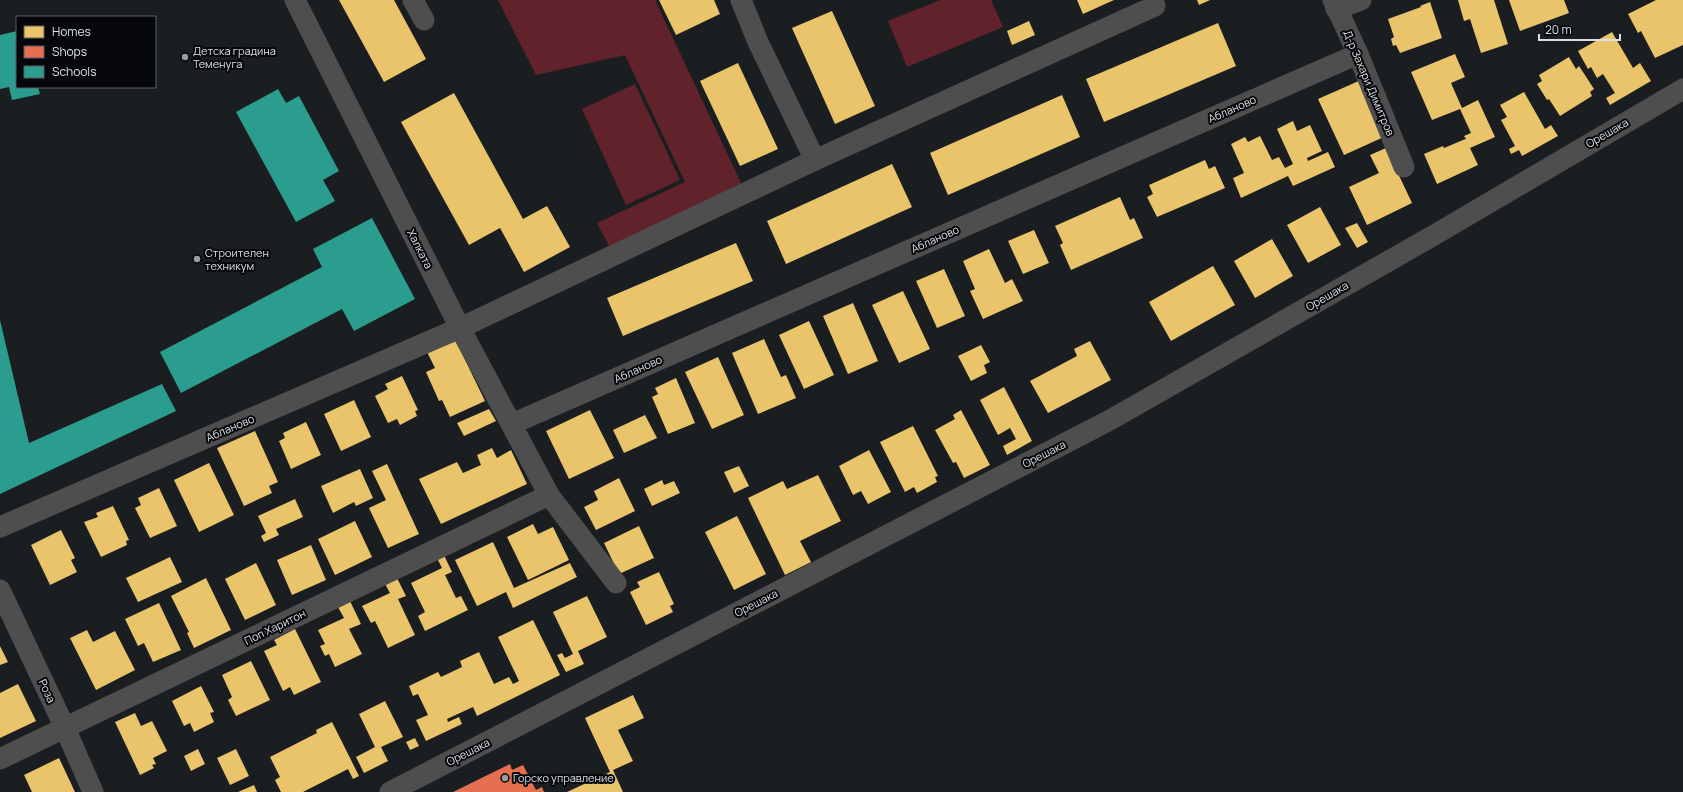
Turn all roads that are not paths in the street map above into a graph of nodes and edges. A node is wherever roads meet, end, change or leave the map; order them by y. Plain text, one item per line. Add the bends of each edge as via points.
1 (295, 0) edge
2 (413, 0) edge
3 (741, 0) edge
4 (1153, 0) edge
5 (1361, 0) edge
6 (1335, 4) edge
7 (424, 20) dead end
8 (1358, 54) junction
9 (1683, 89) edge
10 (816, 160) junction
11 (1404, 167) dead end
12 (460, 328) junction
13 (512, 424) junction
14 (549, 495) junction
15 (0, 527) edge
16 (616, 583) dead end
17 (0, 590) edge
18 (65, 728) junction
19 (0, 759) edge
20 (93, 792) edge
21 (390, 792) edge

1 - 12 street, Халката
2 - 7 street
3 - 10 street via 758,42
4 - 10 street, Абланово via 1155,6
5 - 6 street
6 - 8 street, Д-р Захари Димитров
8 - 11 street, Д-р Захари Димитров
8 - 13 street, Абланово
9 - 21 street, Орешака via 1436,234 1110,420
10 - 12 street, Абланово
12 - 13 street, Халката
12 - 15 street, Абланово
13 - 14 street, Халката
14 - 16 street, Халката
14 - 18 street, Поп Харитон
17 - 18 street, Роза
18 - 19 street, Поп Харитон
18 - 20 street, Роза

